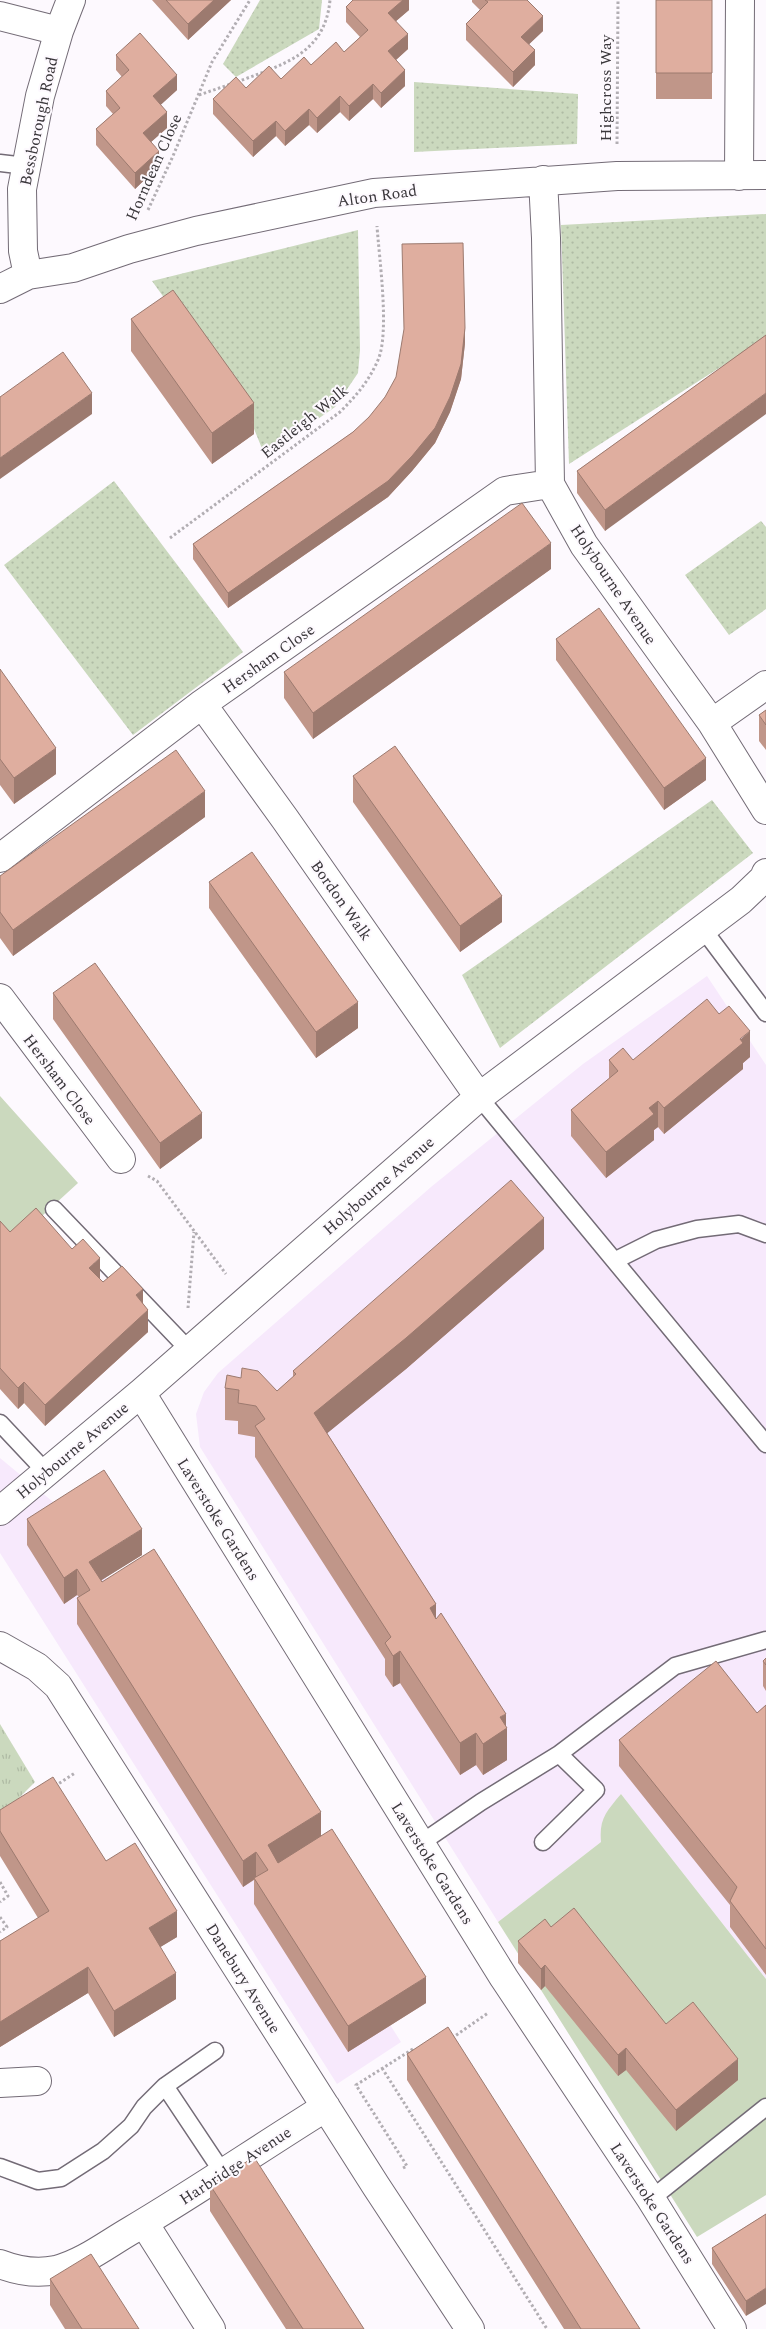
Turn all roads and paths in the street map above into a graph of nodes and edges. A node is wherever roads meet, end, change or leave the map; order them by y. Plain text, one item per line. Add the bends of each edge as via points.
1 (71, 0) edge
2 (250, 0) edge
3 (330, 0) edge
4 (618, 0) edge
5 (740, 0) edge
6 (0, 16) edge
7 (59, 31) junction
8 (198, 96) junction
9 (13, 165) edge
10 (766, 175) edge
11 (617, 176) junction
12 (739, 176) junction
13 (543, 180) junction
14 (374, 193) junction
15 (129, 249) junction
16 (28, 275) junction
17 (0, 289) edge
18 (550, 484) junction
19 (170, 538) dead end
20 (766, 685) edge
21 (202, 704) junction
22 (712, 723) junction
23 (766, 810) edge
24 (0, 858) edge
25 (766, 873) edge
26 (703, 929) junction
27 (0, 998) edge
28 (766, 1013) edge
29 (479, 1097) junction
30 (121, 1159) joint
31 (54, 1209) dead end
32 (194, 1232) junction
33 (766, 1234) edge
34 (616, 1260) junction
35 (246, 1300) junction
36 (196, 1343) junction
37 (141, 1392) junction
38 (0, 1423) edge
39 (766, 1444) edge
40 (46, 1472) junction
41 (0, 1511) edge
42 (766, 1640) edge
43 (0, 1646) edge
44 (559, 1754) junction
45 (543, 1842) dead end
46 (421, 1843) junction
47 (0, 1882) edge
48 (0, 1902) edge
49 (0, 1916) edge
50 (0, 1932) edge
51 (515, 1995) junction
52 (445, 2043) edge
53 (215, 2051) dead end
54 (421, 2060) edge
55 (382, 2068) junction
56 (363, 2080) dead end
57 (37, 2081) dead end
58 (0, 2083) edge
59 (165, 2086) junction
60 (326, 2107) junction
61 (766, 2107) edge
62 (0, 2167) edge
63 (223, 2173) junction
64 (651, 2199) junction
65 (144, 2223) junction
66 (0, 2264) edge
67 (211, 2329) edge
68 (470, 2329) edge
69 (547, 2329) edge
70 (732, 2329) edge

1 - 7 street, Bessborough Road
2 - 8 path, Horndean Close via 212,62
3 - 8 path via 329,18 318,38 300,55 283,65
4 - 11 path, Highcross Way
5 - 12 street
6 - 7 street
7 - 9 street, Bessborough Road via 40,96
8 - 15 path, Horndean Close
9 - 16 street, Bessborough Road via 22,189 23,251
10 - 12 street, Alton Road
11 - 12 street, Alton Road
11 - 13 street, Alton Road
13 - 14 street, Alton Road
13 - 18 street, Holybourne Avenue
14 - 15 street, Alton Road via 196,231
14 - 19 path, Eastleigh Walk via 384,330 379,358 361,390 340,412
15 - 16 street, Alton Road via 73,268
16 - 17 street, Alton Road
18 - 21 street, Hersham Close via 505,491
18 - 22 street, Holybourne Avenue via 584,545
20 - 22 street
21 - 24 street, Hersham Close
21 - 29 street, Bordon Walk
22 - 23 street, Holybourne Avenue
25 - 26 street, Holybourne Avenue via 741,900
26 - 28 lane
26 - 29 street, Holybourne Avenue
27 - 30 street, Hersham Close
29 - 34 lane
29 - 35 street, Holybourne Avenue
30 - 32 path via 157,1181
31 - 36 lane
32 - 35 path
32 - 36 path via 187,1313
33 - 34 lane via 739,1224 697,1229 656,1240
34 - 39 lane
35 - 36 street, Holybourne Avenue
36 - 37 street, Holybourne Avenue
37 - 40 street, Holybourne Avenue
37 - 46 street, Laverstoke Gardens
38 - 40 lane
40 - 41 street, Holybourne Avenue
42 - 44 lane via 676,1666
43 - 60 street, Danebury Avenue via 37,1667 58,1686
44 - 45 lane via 596,1790
44 - 46 lane
46 - 51 street, Laverstoke Gardens
47 - 48 path via 8,1896
49 - 50 path via 7,1927
51 - 52 path
51 - 64 street, Laverstoke Gardens
53 - 59 lane
54 - 55 path via 412,2049
55 - 56 path
55 - 69 path
57 - 58 street
59 - 62 lane via 131,2126 103,2151 61,2178 38,2180
59 - 63 lane
60 - 63 street, Harbridge Avenue
60 - 68 street, Danebury Avenue
61 - 64 lane
63 - 65 street, Harbridge Avenue
64 - 70 street, Laverstoke Gardens
65 - 66 street, Harbridge Avenue via 75,2264 55,2270 30,2272
65 - 67 street

